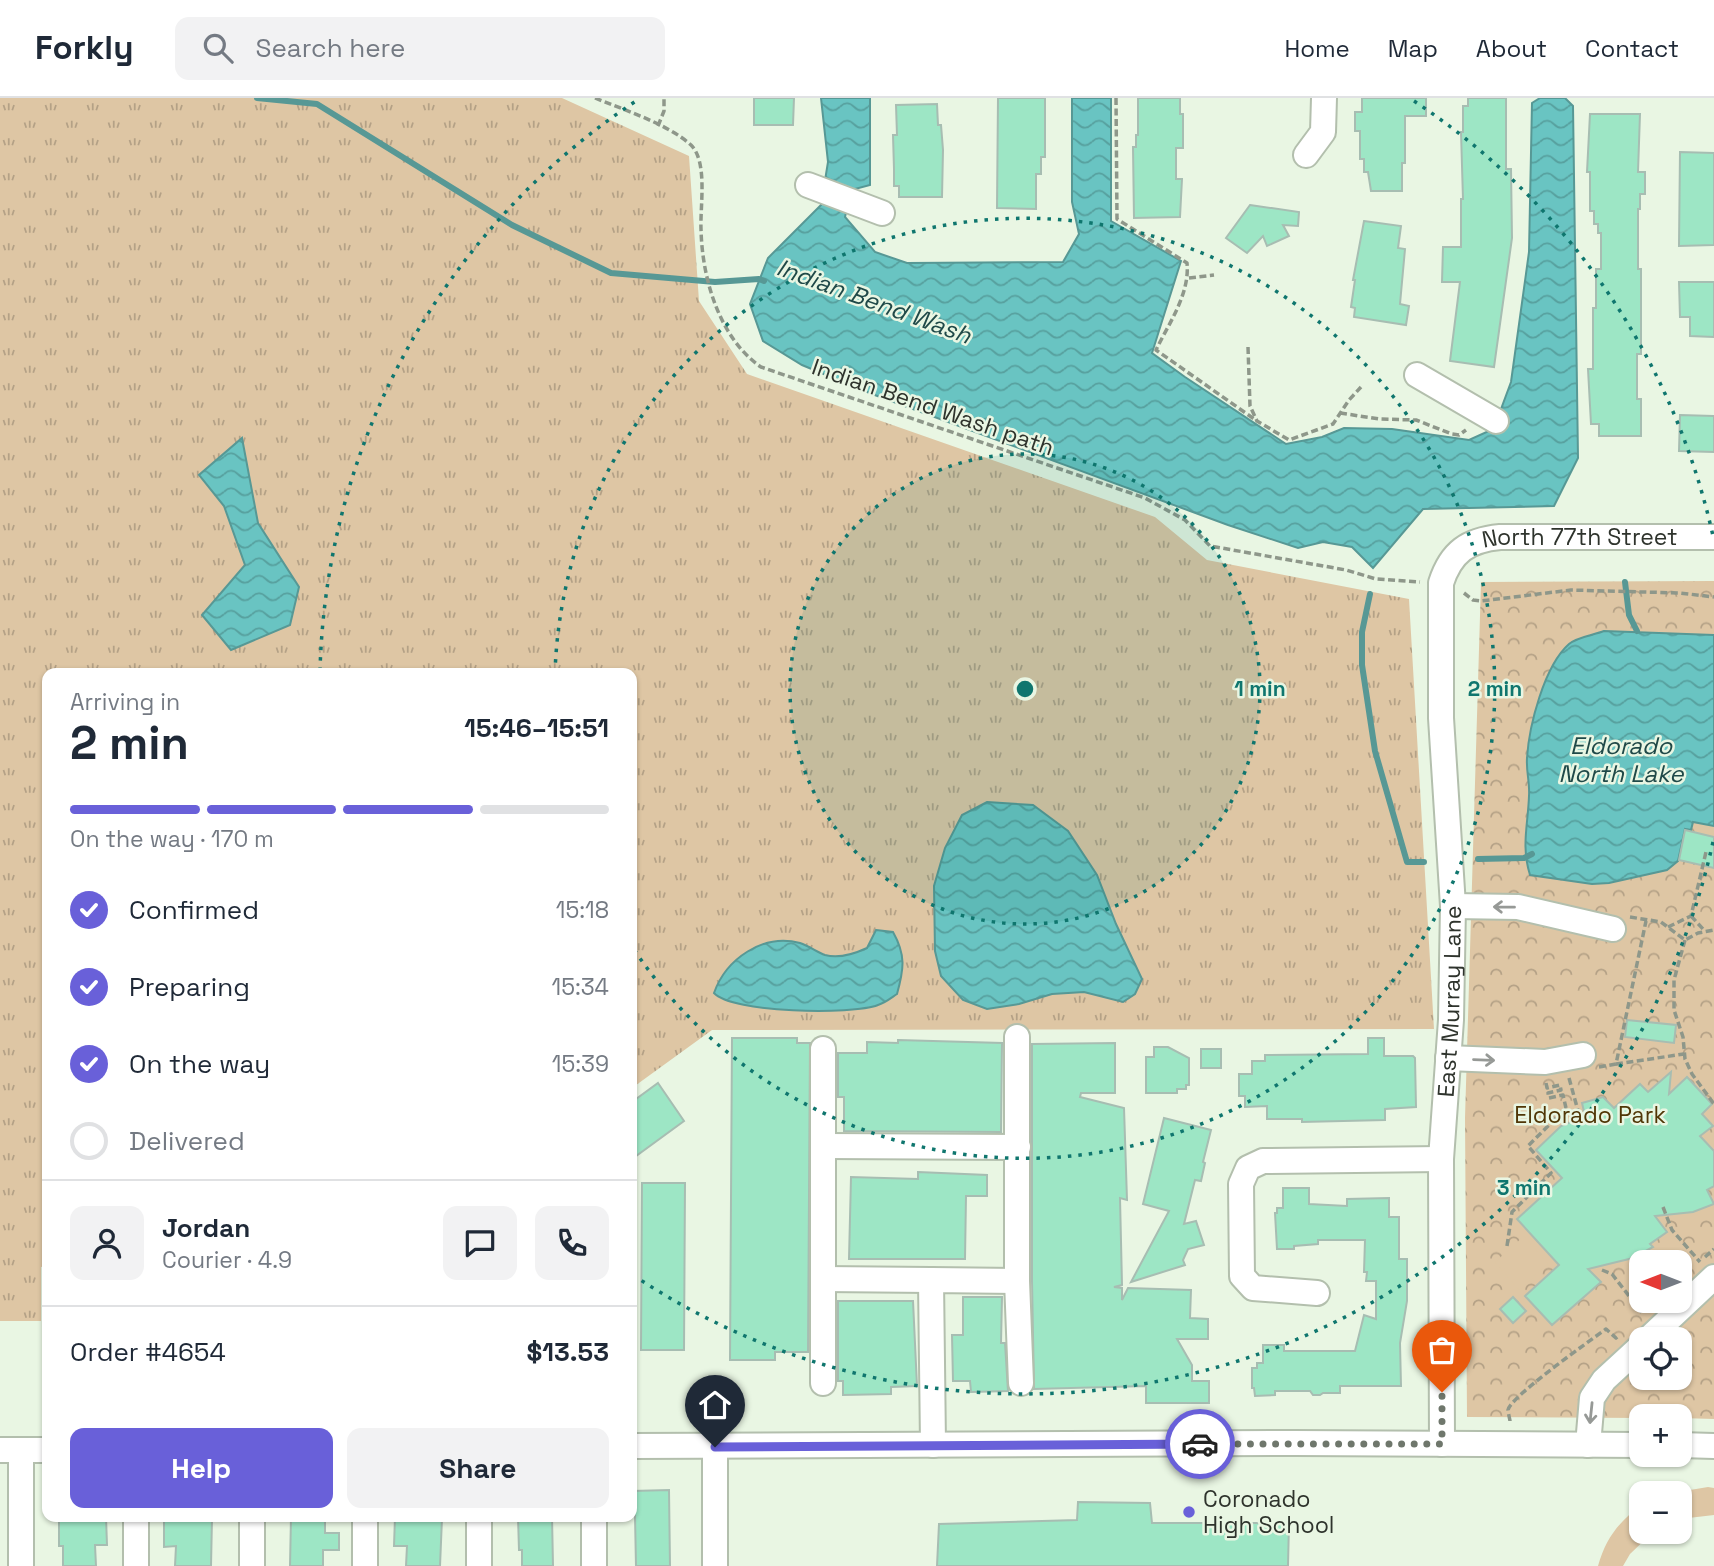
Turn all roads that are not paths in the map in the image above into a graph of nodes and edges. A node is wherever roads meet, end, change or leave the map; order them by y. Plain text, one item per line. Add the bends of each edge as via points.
1 (1324, 98) edge
2 (1306, 155) dead end
3 (808, 185) dead end
4 (883, 213) dead end
5 (1417, 375) dead end
6 (1487, 415) road end
7 (1714, 537) edge
8 (1452, 560) joint
9 (1453, 906) junction
10 (1613, 929) dead end
11 (1017, 1037) dead end
12 (823, 1049) dead end
13 (1583, 1055) dead end
14 (1448, 1058) junction
15 (824, 1146) junction
16 (1018, 1146) junction
17 (1441, 1159) junction
18 (1707, 1269) edge
19 (823, 1279) junction
20 (931, 1280) junction
21 (1017, 1281) junction
22 (1317, 1293) dead end
23 (1645, 1327) edge
24 (1629, 1345) edge
25 (1021, 1382) dead end
26 (822, 1383) dead end
27 (1442, 1444) junction
28 (933, 1445) junction
29 (1588, 1445) junction
30 (1629, 1445) edge
31 (1692, 1445) edge
32 (1714, 1446) edge
33 (637, 1447) edge
34 (715, 1447) junction
35 (11, 1450) edge
36 (42, 1450) edge
37 (136, 1522) edge
38 (252, 1522) edge
39 (365, 1522) edge
40 (479, 1522) edge
41 (594, 1522) edge
42 (21, 1566) edge
43 (136, 1566) edge
44 (252, 1566) edge
45 (365, 1566) edge
46 (479, 1566) edge
47 (594, 1566) edge
48 (715, 1566) edge

1 - 2 street via 1323,132
3 - 4 street
5 - 6 street
7 - 8 street, North 77th Street via 1500,537 1470,544
8 - 9 street, East Murray Lane via 1441,583 1440,625 1442,745
10 -> 9 street via 1518,907
9 - 14 street, East Murray Lane
11 - 16 street
12 - 15 street
14 -> 13 street via 1545,1062
14 - 17 street, East Murray Lane
15 - 16 street
15 - 19 street
16 - 21 street
17 - 22 street via 1263,1161 1248,1168 1241,1184 1242,1276 1253,1288
17 - 27 street, East Murray Lane
18 - 23 street
19 - 20 street
19 - 26 street
20 - 21 street
20 - 28 street
21 - 25 street
24 -> 29 street via 1592,1398
27 - 28 street
27 - 29 street
28 - 34 street
29 - 30 street
31 - 32 street
33 - 34 street
34 - 48 street
35 - 36 street
35 - 42 street
37 - 43 street
38 - 44 street
39 - 45 street
40 - 46 street
41 - 47 street

